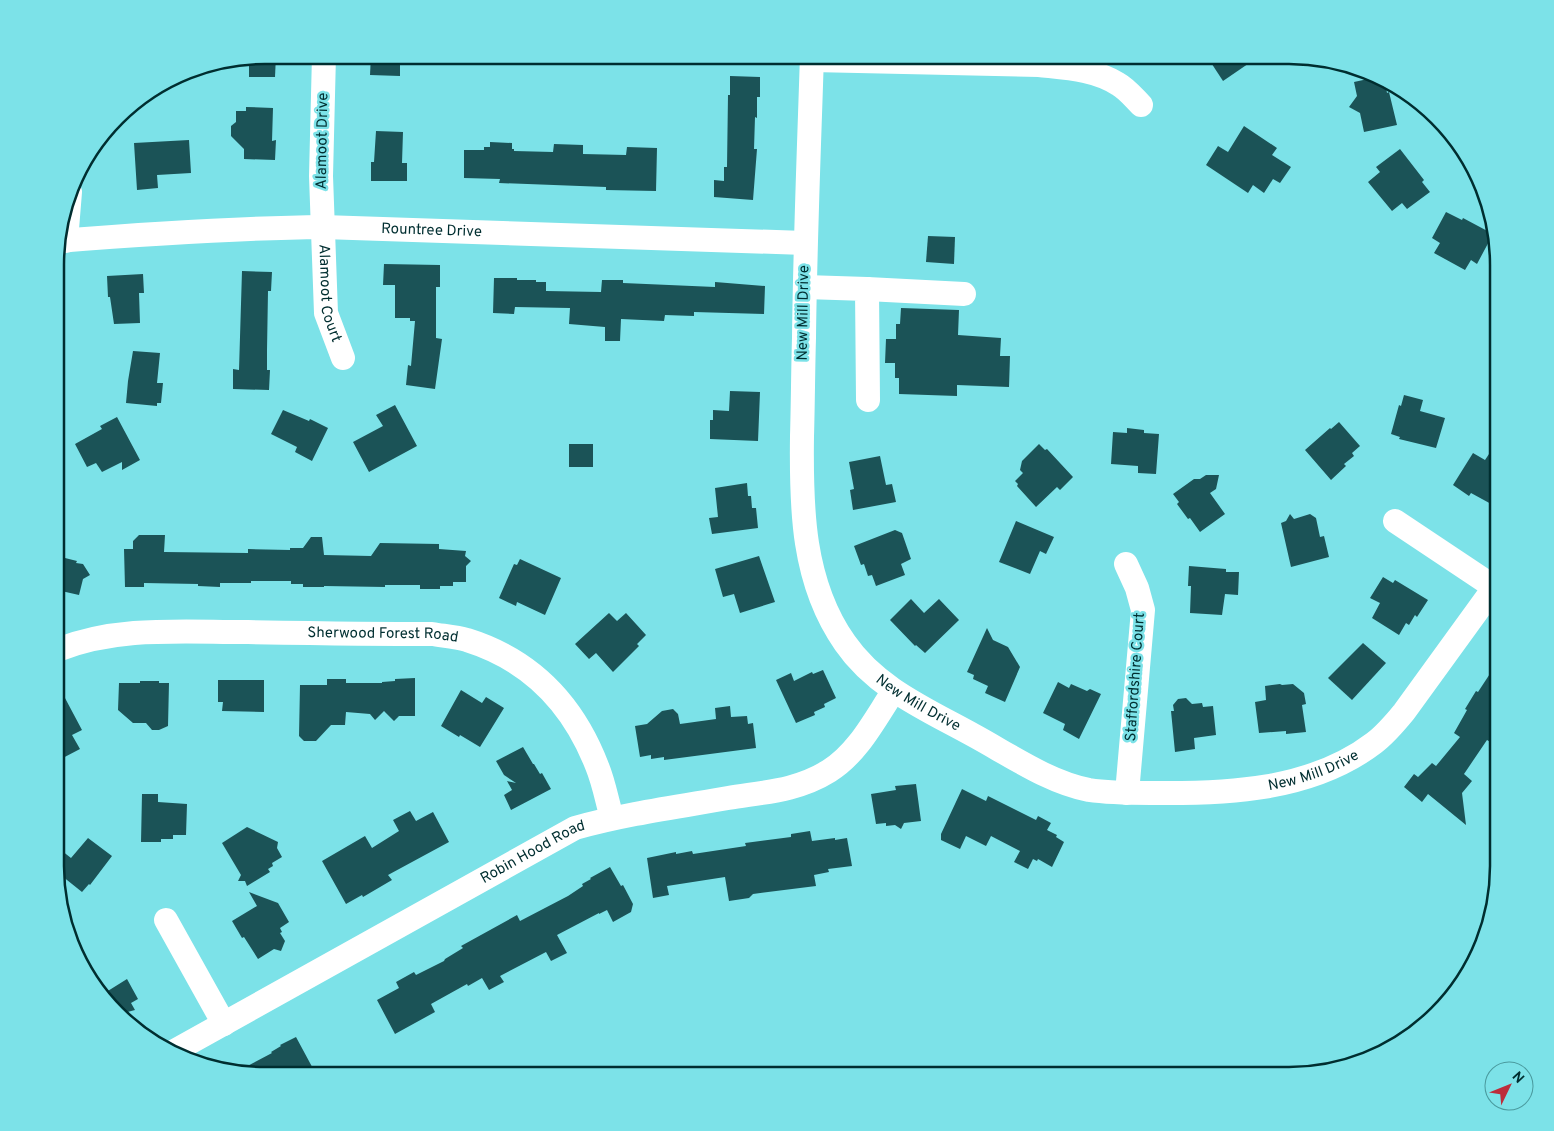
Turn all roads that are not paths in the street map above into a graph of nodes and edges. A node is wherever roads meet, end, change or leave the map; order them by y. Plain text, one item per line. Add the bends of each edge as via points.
1 (324, 64) edge
2 (812, 64) edge
3 (1007, 64) edge
4 (1141, 105) dead end
5 (323, 227) junction
6 (65, 241) edge
7 (805, 243) junction
8 (805, 287) junction
9 (867, 289) junction
10 (964, 294) dead end
11 (343, 358) dead end
12 (868, 400) dead end
13 (1395, 521) dead end
14 (1126, 564) dead end
15 (1490, 580) edge
16 (1490, 592) edge
17 (64, 647) edge
18 (893, 692) junction
19 (1128, 793) junction
20 (612, 818) junction
21 (166, 920) dead end
22 (224, 1024) junction
23 (180, 1049) edge

1 - 5 street, Alamoot Drive
2 - 7 street, New Mill Drive
3 - 4 street via 1075,69 1100,75 1120,85
5 - 6 street, Rountree Drive
5 - 7 street, Rountree Drive
5 - 11 street, Alamoot Court via 326,313
7 - 8 street, New Mill Drive
8 - 9 street
8 - 18 street, New Mill Drive via 802,475 806,540 830,619 867,671
9 - 10 street
9 - 12 street
13 - 15 street
14 - 19 street, Staffordshire Court via 1143,610
16 - 19 street, New Mill Drive via 1390,729 1373,744 1334,766 1273,786 1194,794
17 - 20 street, Sherwood Forest Road via 106,636 166,631 432,634 465,640 512,660 552,691 574,718 597,766
18 - 19 street, New Mill Drive via 1056,780 1089,790
18 - 20 street, Robin Hood Road via 851,753 806,783 784,790
20 - 22 street, Robin Hood Road via 575,828
21 - 22 street
22 - 23 street, Robin Hood Road

